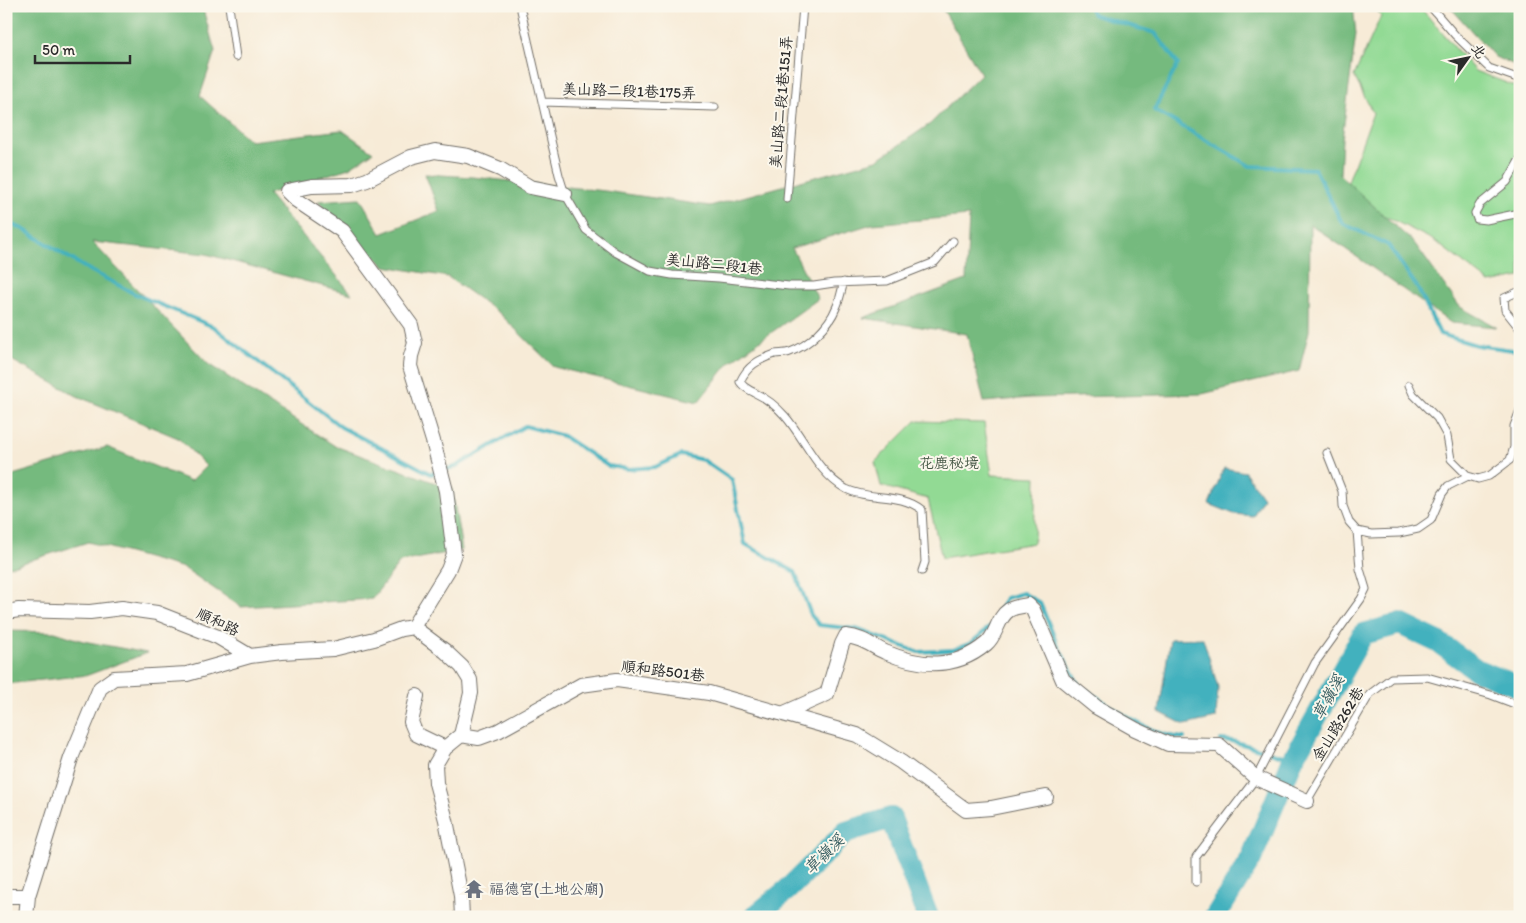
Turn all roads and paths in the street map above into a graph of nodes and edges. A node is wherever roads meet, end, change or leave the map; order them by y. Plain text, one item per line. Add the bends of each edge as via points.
1 (229, 6) edge
2 (520, 6) edge
3 (803, 6) edge
4 (1430, 6) edge
5 (236, 57) dead end
6 (1520, 79) edge
7 (542, 102) junction
8 (715, 107) dead end
9 (1520, 159) edge
10 (565, 194) junction
11 (787, 199) dead end
12 (1520, 212) edge
13 (953, 241) dead end
14 (844, 282) junction
15 (1520, 291) edge
16 (1520, 329) edge
17 (1409, 385) dead end
18 (1520, 410) edge
19 (1327, 453) dead end
20 (1468, 476) junction
21 (1357, 531) junction
22 (922, 571) dead end
23 (6, 612) edge
24 (413, 627) junction
25 (250, 656) junction
26 (417, 696) dead end
27 (1520, 706) edge
28 (782, 714) junction
29 (461, 735) junction
30 (446, 748) junction
31 (1256, 778) junction
32 (1046, 797) dead end
33 (1308, 801) joint
34 (1196, 882) dead end
35 (6, 896) edge
36 (28, 896) junction
37 (26, 917) edge
38 (462, 917) edge

1 - 5 lane
2 - 7 lane, 美山路二段1巷
3 - 11 lane, 美山路二段1巷151弄
4 - 6 lane via 1489,68
7 - 8 lane, 美山路二段1巷175弄
7 - 10 lane, 美山路二段1巷
9 - 12 lane via 1507,182 1480,204 1475,213 1477,220 1486,220
10 - 14 lane, 美山路二段1巷 via 586,230 615,252 650,271 789,286
10 - 24 street via 530,187 500,169 468,156 435,150 411,157 352,185 312,186 287,191 342,231 411,325 415,342 410,366 446,491 454,554 448,570
13 - 14 lane, 美山路二段1巷 via 935,262 916,271 887,281
14 - 22 lane via 836,310 823,328 806,344 790,352 776,354 746,370 740,382 745,389 770,402 785,416 824,470 846,488 862,494 892,497 922,510 925,562
15 - 16 lane via 1504,298 1505,310
17 - 20 lane via 1413,394 1437,418 1447,436 1451,459
18 - 20 lane via 1514,426 1510,460 1489,476 1478,479
19 - 21 lane via 1342,491 1349,522
20 - 21 lane via 1448,486 1431,520 1418,529 1371,534
21 - 31 lane via 1360,569 1366,589 1315,663
23 - 25 street, 順和路 via 90,612 122,608 157,613 218,637
24 - 25 street via 332,649
24 - 29 street via 445,651 470,680 471,692
25 - 36 street via 187,674 114,678 100,688 71,758
26 - 30 street via 411,722 416,734
27 - 33 lane, 金山路262巷 via 1427,677 1392,678 1370,694
28 - 29 street, 順和路501巷 via 710,693 617,680 581,685 540,709 478,738
28 - 31 street via 827,694 846,636 858,637 884,652 920,664 952,663 978,651 992,639 1001,619 1010,610 1028,605 1063,680 1096,707 1168,744 1219,745
28 - 32 street, 順和路501巷 via 857,735 901,762 966,810
29 - 30 street
30 - 38 street via 435,764 436,783 461,896
31 - 33 street
31 - 34 lane via 1196,857
35 - 36 street
36 - 37 street

